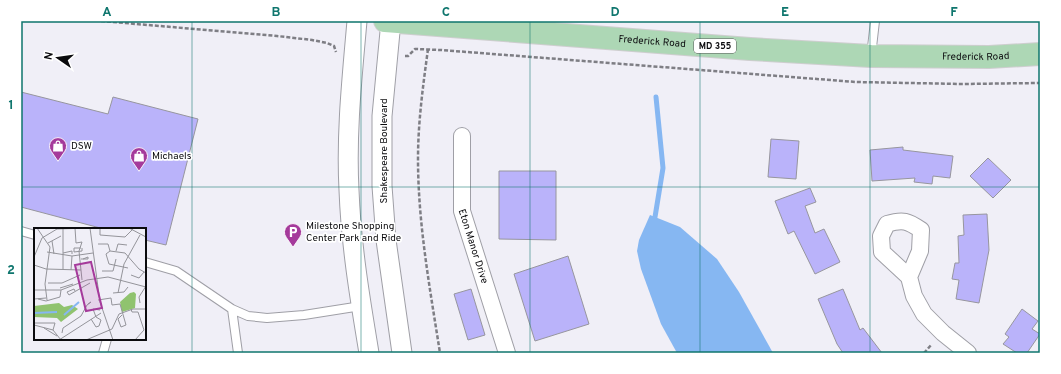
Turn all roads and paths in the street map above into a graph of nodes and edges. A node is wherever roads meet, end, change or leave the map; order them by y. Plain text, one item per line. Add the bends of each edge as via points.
1 (101, 21) edge
2 (357, 21) edge
3 (385, 21) edge
4 (391, 21) edge
5 (875, 21) edge
6 (428, 49) junction
7 (354, 53) junction
8 (1040, 54) edge
9 (387, 55) junction
10 (871, 56) junction
11 (1040, 83) edge
12 (462, 136) dead end
13 (21, 231) edge
14 (34, 235) edge
15 (146, 262) edge
16 (910, 277) dead end
17 (361, 306) junction
18 (232, 309) junction
19 (107, 340) edge
20 (104, 353) edge
21 (238, 353) edge
22 (369, 353) edge
23 (402, 353) edge
24 (440, 353) edge
25 (508, 353) edge
26 (968, 353) edge

1 - 7 path via 298,38 327,43 334,46 336,52
2 - 7 street
3 - 4 main road, Frederick Road / MD 355
4 - 9 street, Shakespeare Boulevard
4 - 10 main road, Frederick Road / MD 355
5 - 10 lane
6 - 9 path via 415,49 408,56
6 - 11 path via 856,82
6 - 24 path via 420,115 418,160 428,280
7 - 17 street via 350,87 348,185
8 - 10 main road, Frederick Road / MD 355 via 989,57
9 - 23 street, Shakespeare Boulevard via 382,116 382,186 386,240
12 - 25 street, Eton Manor Drive via 462,211
13 - 14 lane
15 - 18 lane via 176,271
16 - 26 street via 914,296 924,314
17 - 18 lane via 266,318 248,316
17 - 22 street
18 - 21 lane
19 - 20 lane

